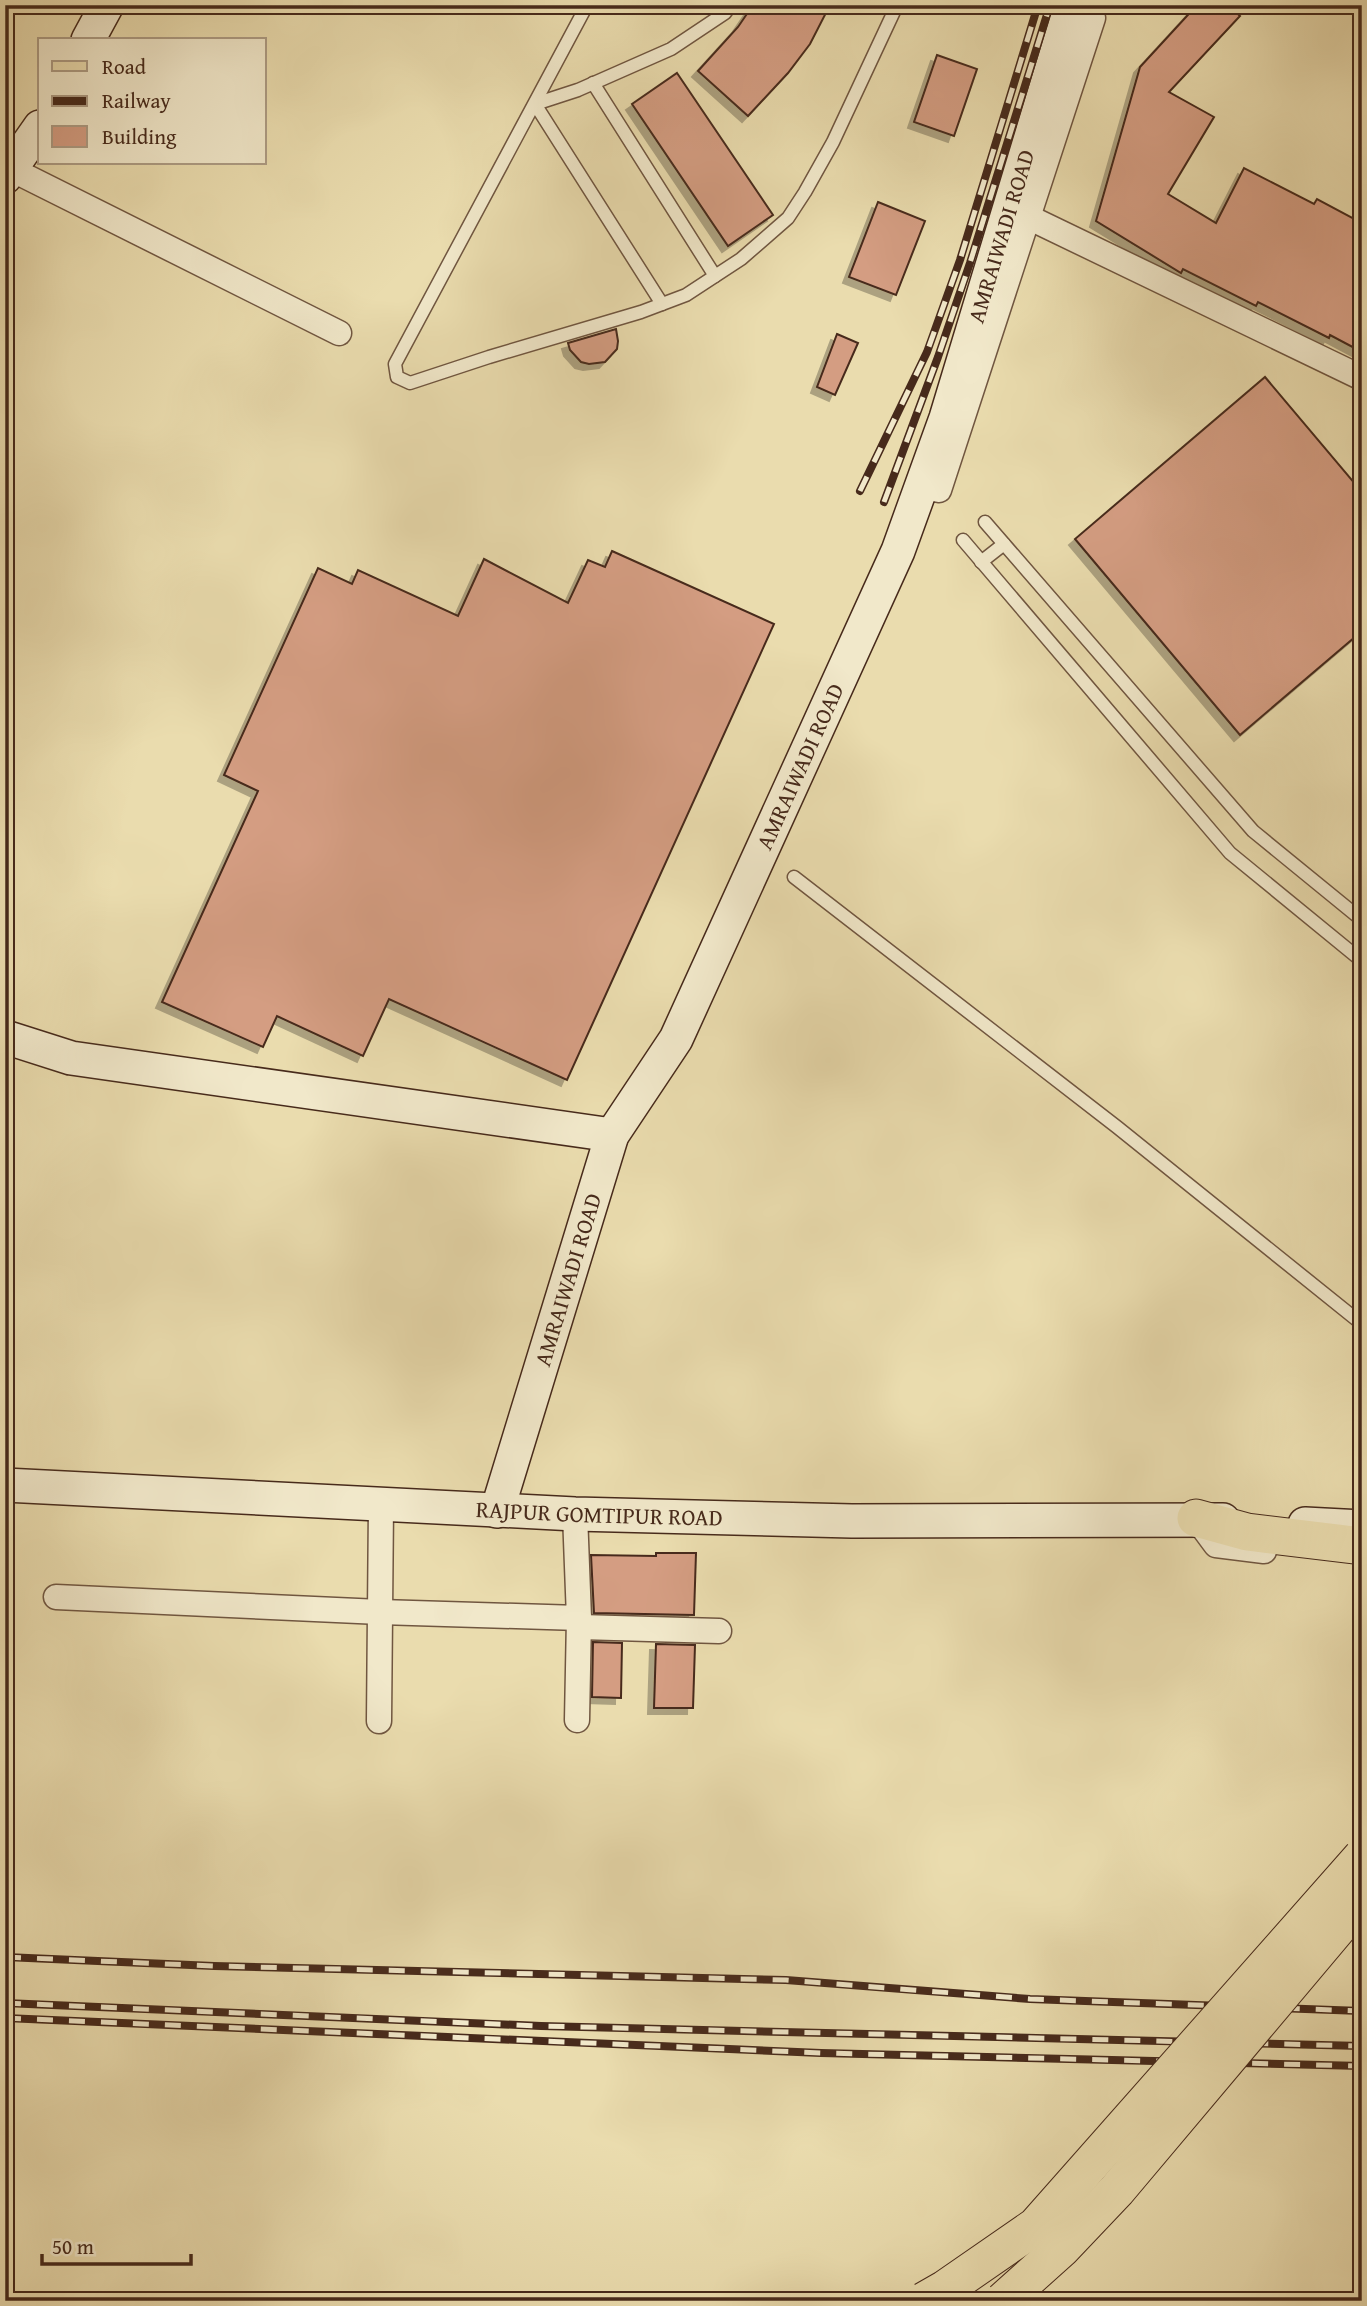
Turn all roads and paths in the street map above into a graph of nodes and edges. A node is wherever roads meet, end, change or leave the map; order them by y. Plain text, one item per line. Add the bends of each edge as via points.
1 (107, 5) edge
2 (587, 5) edge
3 (731, 5) edge
4 (897, 5) edge
5 (1072, 5) edge
6 (89, 38) edge
7 (593, 83) junction
8 (535, 104) junction
9 (38, 130) edge
10 (7, 171) edge
11 (1028, 217) junction
12 (715, 276) junction
13 (662, 304) junction
14 (339, 333) dead end
15 (1362, 378) edge
16 (921, 487) junction
17 (985, 523) dead end
18 (963, 540) dead end
19 (1004, 544) junction
20 (981, 562) junction
21 (794, 877) dead end
22 (1362, 920) edge
23 (1362, 961) edge
24 (5, 1037) edge
25 (612, 1135) junction
26 (1362, 1324) edge
27 (5, 1485) edge
28 (381, 1505) junction
29 (498, 1511) junction
30 (575, 1514) junction
31 (1196, 1518) junction
32 (1362, 1527) edge
33 (1362, 1546) edge
34 (1362, 1564) edge
35 (56, 1597) dead end
36 (380, 1612) junction
37 (579, 1623) junction
38 (719, 1631) dead end
39 (577, 1720) dead end
40 (379, 1721) dead end
41 (1362, 1857) edge
42 (1362, 1899) edge
43 (924, 2301) edge
44 (1003, 2301) edge

1 - 6 main road
2 - 8 lane
3 - 7 lane via 671,49
4 - 12 lane via 833,142 788,218
5 - 11 street via 1093,18
5 - 16 main road, AMRAIWADI ROAD
7 - 8 lane
7 - 12 lane
8 - 13 lane
8 - 13 lane via 395,364 397,377 410,383
9 - 10 main road
10 - 14 street
11 - 15 street
11 - 16 street via 939,490
12 - 13 lane
16 - 25 main road, AMRAIWADI ROAD via 898,551 676,1039
17 - 19 lane
18 - 20 lane
19 - 20 lane
19 - 22 lane via 1253,831
20 - 23 lane via 1230,853
21 - 26 lane
24 - 25 main road via 71,1058
25 - 29 main road, AMRAIWADI ROAD
27 - 28 main road, RAJPUR GOMTIPUR ROAD
28 - 29 main road, RAJPUR GOMTIPUR ROAD
28 - 36 street
29 - 30 main road, RAJPUR GOMTIPUR ROAD
30 - 31 main road, RAJPUR GOMTIPUR ROAD via 852,1521
30 - 37 street
31 - 32 main road, RAJPUR GOMTIPUR ROAD
31 - 33 main road via 1247,1532
31 - 34 street via 1216,1545
35 - 36 street
36 - 37 street
36 - 40 street
37 - 38 street
37 - 39 street
41 - 43 main road, bridge via 1036,2226
42 - 44 main road, bridge via 1117,2190

